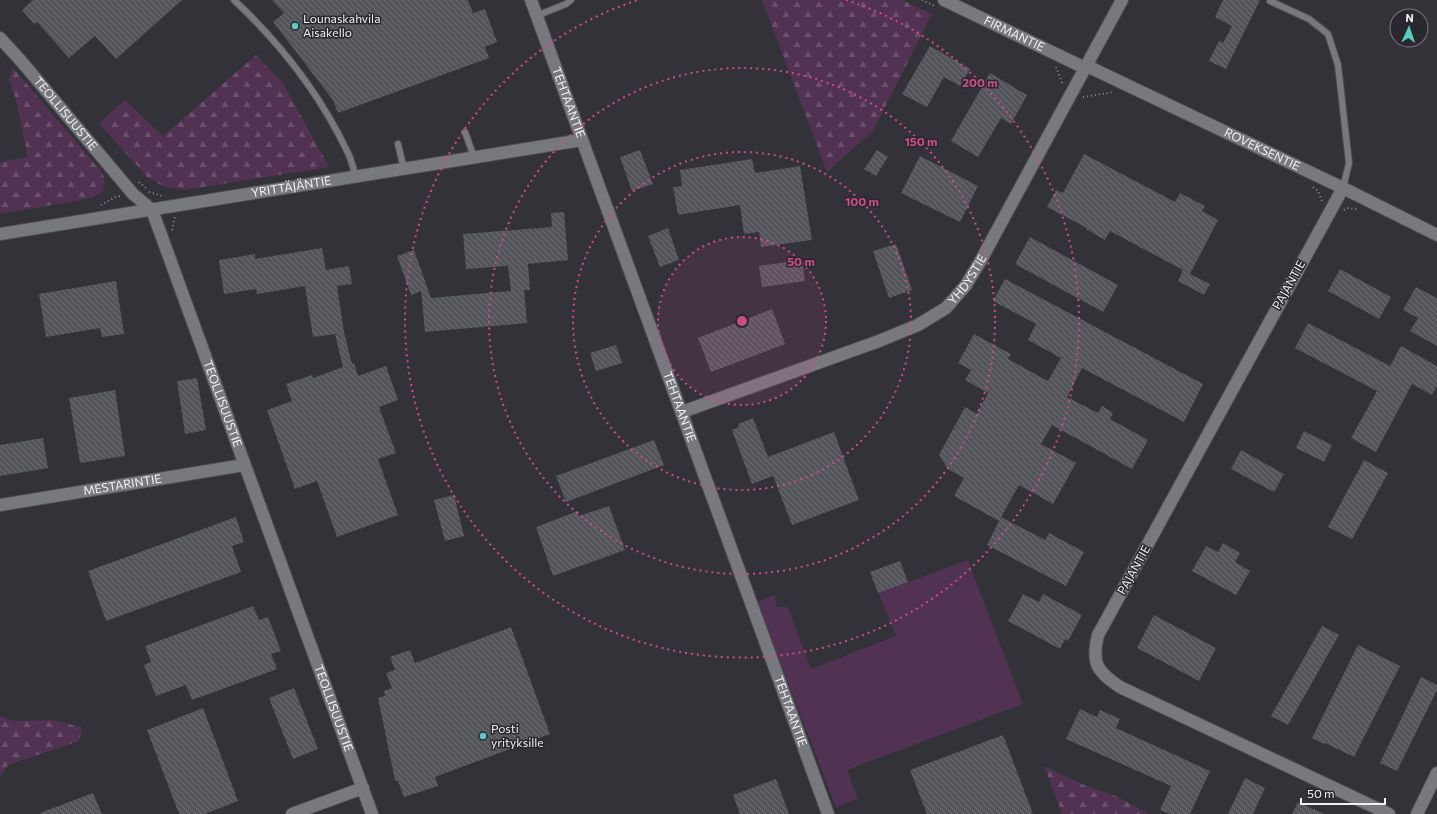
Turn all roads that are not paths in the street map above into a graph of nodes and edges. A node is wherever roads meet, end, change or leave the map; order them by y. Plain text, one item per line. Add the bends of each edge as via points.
1 (234, 0) edge
2 (531, 0) edge
3 (571, 0) edge
4 (1122, 0) edge
5 (1270, 1) dead end
6 (940, 3) edge
7 (536, 16) junction
8 (0, 38) edge
9 (1086, 67) junction
10 (465, 132) dead end
11 (582, 140) junction
12 (398, 144) dead end
13 (474, 158) junction
14 (404, 169) junction
15 (356, 176) junction
16 (1342, 188) junction
17 (152, 210) junction
18 (0, 234) edge
19 (1437, 235) edge
20 (682, 412) junction
21 (244, 465) junction
22 (0, 505) edge
23 (1437, 773) edge
24 (363, 788) junction
25 (292, 814) edge
26 (372, 814) edge
27 (828, 814) edge
28 (1389, 814) edge
29 (1417, 814) edge

1 - 15 lane via 294,66 349,154
2 - 7 street, TEHTAANTIE
3 - 7 lane
4 - 9 street, YHDYSTIE
5 - 16 lane via 1309,19 1328,34 1338,65 1349,163
6 - 9 street, FIRMANTIE
7 - 11 street, TEHTAANTIE
8 - 17 street, TEOLLISUUSTIE via 133,194
9 - 16 street, ROVEKSENTIE
9 - 20 street, YHDYSTIE via 981,260 966,285 946,308 918,325 879,341
10 - 13 lane
11 - 13 street, YRITTÄJÄNTIE
11 - 20 street, TEHTAANTIE
12 - 14 lane
13 - 14 street, YRITTÄJÄNTIE
14 - 15 street, YRITTÄJÄNTIE
15 - 17 street, YRITTÄJÄNTIE
16 - 19 street, ROVEKSENTIE
16 - 28 street, PAJANTIE via 1098,635 1095,648 1096,664 1105,677 1120,688
17 - 18 street, YRITTÄJÄNTIE
17 - 21 street, TEOLLISUUSTIE
20 - 27 street, TEHTAANTIE
21 - 22 street, MESTARINTIE
21 - 24 street, TEOLLISUUSTIE
23 - 29 street
24 - 25 street
24 - 26 street, TEOLLISUUSTIE

